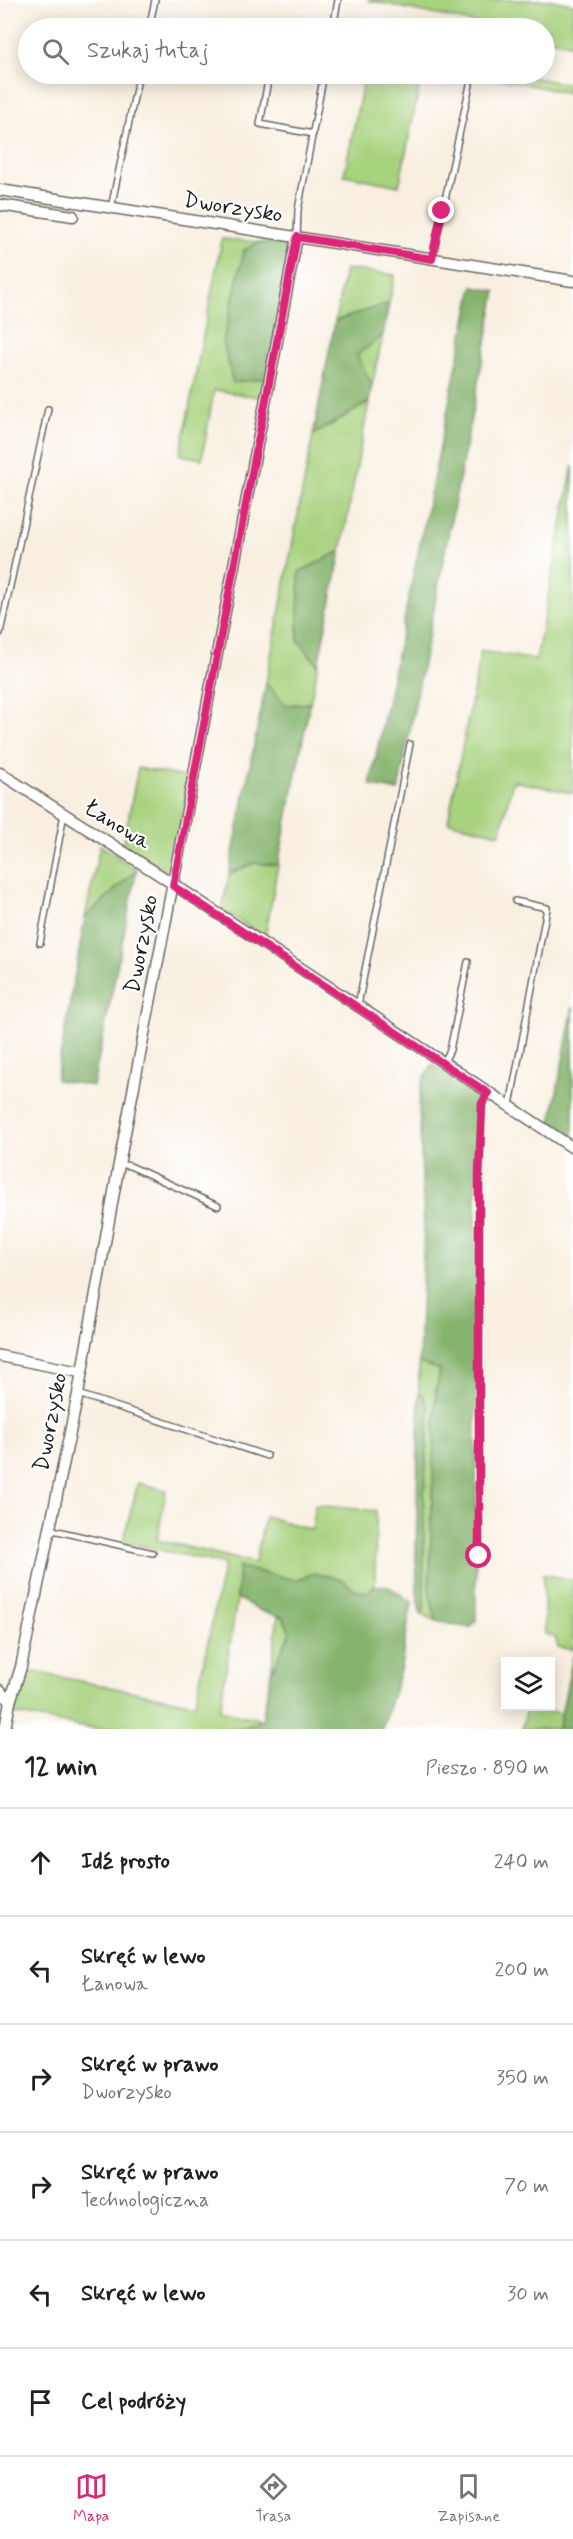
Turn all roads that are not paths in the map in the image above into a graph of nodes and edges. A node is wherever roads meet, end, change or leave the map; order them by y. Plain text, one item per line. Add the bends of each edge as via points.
1 (155, 0) edge
2 (338, 0) edge
3 (151, 18) edge
4 (335, 18) edge
5 (137, 84) edge
6 (267, 84) edge
7 (322, 84) edge
8 (470, 85) dead end
9 (313, 134) junction
10 (0, 189) edge
11 (0, 205) edge
12 (111, 208) junction
13 (73, 216) dead end
14 (297, 237) junction
15 (432, 259) junction
16 (573, 281) edge
17 (48, 409) dead end
18 (0, 633) edge
19 (410, 744) dead end
20 (0, 773) edge
21 (64, 814) junction
22 (173, 886) junction
23 (515, 901) dead end
24 (40, 943) dead end
25 (468, 962) dead end
26 (358, 1007) junction
27 (444, 1064) junction
28 (488, 1093) junction
29 (510, 1107) junction
30 (573, 1148) edge
31 (119, 1164) junction
32 (218, 1206) dead end
33 (0, 1356) edge
34 (81, 1372) junction
35 (78, 1394) junction
36 (267, 1456) dead end
37 (48, 1528) junction
38 (153, 1553) dead end
39 (479, 1556) dead end
40 (0, 1690) edge
41 (10, 1702) junction
42 (5, 1729) edge

1 - 3 lane
2 - 4 lane
5 - 12 lane
6 - 9 lane via 260,124
7 - 9 lane
8 - 15 lane
9 - 14 lane via 298,210
10 - 12 street, Dworzysko
11 - 13 street
12 - 14 street, Dworzysko
14 - 15 street
14 - 22 street, Dworzysko
15 - 16 street
17 - 18 lane
19 - 26 lane
20 - 21 street, Łanowa
21 - 22 street, Łanowa
21 - 24 lane
22 - 26 street, Łanowa
22 - 31 street, Dworzysko
23 - 29 lane via 547,908
25 - 27 lane
26 - 27 street, Łanowa
27 - 28 street, Łanowa
28 - 29 street, Łanowa
28 - 39 lane via 482,1104 479,1178
29 - 30 street, Łanowa
31 - 32 lane
31 - 34 street, Dworzysko
33 - 34 street
34 - 35 street, Dworzysko
35 - 36 lane
35 - 37 street, Dworzysko
37 - 38 lane
37 - 41 street, Dworzysko via 21,1667
40 - 41 street
41 - 42 street, Dworzysko

